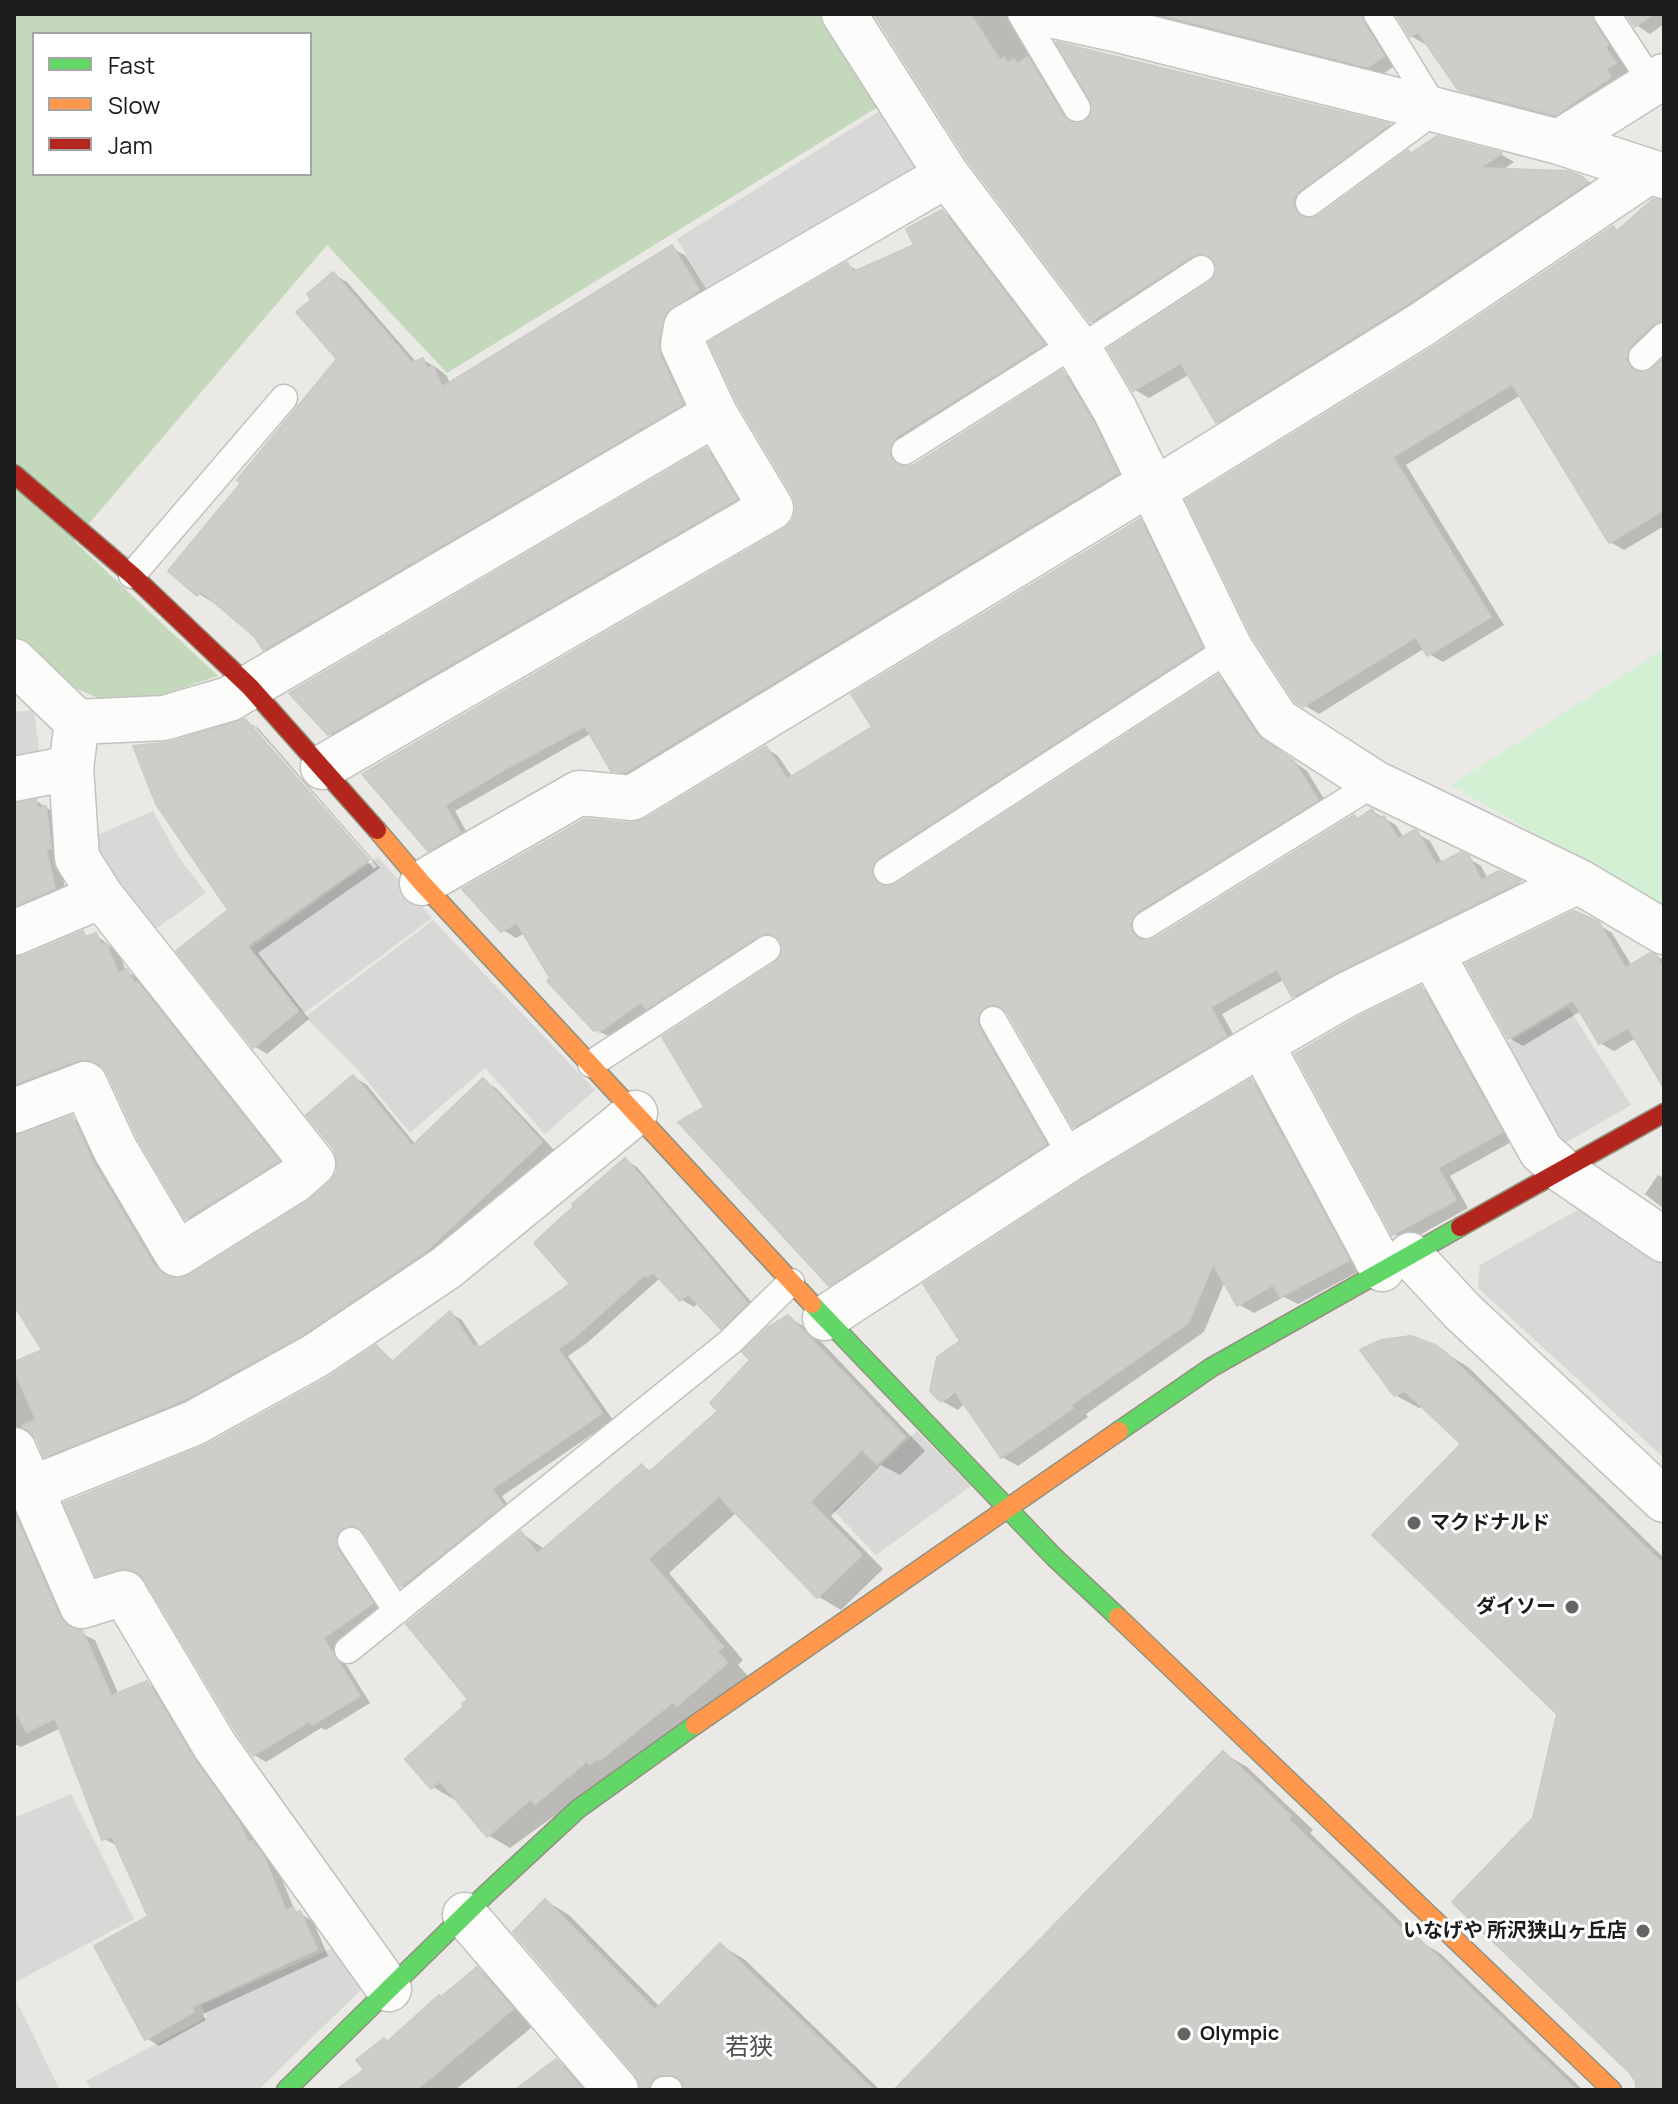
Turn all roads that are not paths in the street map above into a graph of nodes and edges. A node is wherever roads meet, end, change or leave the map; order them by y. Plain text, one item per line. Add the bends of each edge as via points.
1 (844, 14) edge
2 (1021, 14) edge
3 (1045, 14) edge
4 (1377, 14) edge
5 (1607, 14) edge
6 (1125, 21) edge
7 (1658, 80) edge
8 (1077, 108) dead end
9 (1436, 110) junction
10 (1559, 142) junction
11 (1656, 174) edge
12 (947, 175) junction
13 (1309, 203) dead end
14 (1201, 269) dead end
15 (1664, 336) edge
16 (1076, 346) junction
17 (1642, 357) dead end
18 (284, 398) dead end
19 (715, 414) junction
20 (905, 451) dead end
21 (14, 474) edge
22 (1151, 488) junction
23 (132, 575) junction
24 (1230, 648) junction
25 (14, 661) edge
26 (250, 687) junction
27 (77, 722) junction
28 (323, 767) junction
29 (71, 768) junction
30 (14, 779) edge
31 (1375, 783) junction
32 (887, 871) dead end
33 (1578, 881) junction
34 (422, 883) junction
35 (101, 896) junction
36 (1146, 925) dead end
37 (1664, 932) edge
38 (14, 933) edge
39 (767, 949) dead end
40 (1432, 954) junction
41 (993, 1020) dead end
42 (1261, 1044) junction
43 (591, 1064) junction
44 (14, 1111) edge
45 (635, 1113) junction
46 (1664, 1113) edge
47 (1072, 1157) junction
48 (1563, 1171) junction
49 (1664, 1240) edge
50 (1396, 1262) junction
51 (791, 1282) junction
52 (825, 1318) junction
53 (14, 1450) edge
54 (31, 1489) junction
55 (1664, 1500) edge
56 (1008, 1508) junction
57 (351, 1541) dead end
58 (397, 1611) junction
59 (348, 1650) dead end
60 (465, 1915) junction
61 (389, 1989) junction
62 (286, 2090) edge
63 (616, 2090) edge
64 (1612, 2090) edge

1 - 12 street
2 - 8 lane
3 - 6 street
4 - 9 lane
5 - 7 lane
6 - 9 street
7 - 10 street
9 - 10 street
9 - 13 lane
10 - 11 street
11 - 22 street via 1421,325
12 - 16 street
12 - 19 street via 686,327 683,345
14 - 16 lane
15 - 17 lane
16 - 20 lane
16 - 22 street via 1115,410
18 - 23 lane
19 - 26 street
19 - 28 street via 771,508
21 - 23 street
22 - 24 street
22 - 34 street via 1132,494 632,798 579,793
23 - 26 street
24 - 31 street via 1277,720
24 - 32 lane
25 - 27 street
26 - 27 street via 229,699 164,718
26 - 28 street
27 - 29 street
28 - 34 street
29 - 30 street
29 - 35 street via 77,858
31 - 33 street
31 - 36 lane
33 - 37 street
33 - 40 street
34 - 43 street
35 - 38 street
35 - 44 street via 313,1164 177,1254 115,1149 85,1084
39 - 43 lane
40 - 42 street
40 - 48 street via 1541,1151
41 - 47 lane
42 - 47 street
42 - 50 street
43 - 45 street
45 - 51 street
45 - 54 street via 446,1268 315,1356 194,1423
46 - 48 street
47 - 52 street
48 - 49 street
48 - 50 street
50 - 55 street via 1463,1312
50 - 56 street via 1212,1367
51 - 52 street
51 - 58 lane via 730,1342
52 - 56 street
53 - 54 street
54 - 61 street via 82,1606 124,1593 215,1746
56 - 60 street via 613,1782
56 - 64 street
57 - 58 lane
58 - 59 lane
60 - 61 street
60 - 63 street
61 - 62 street

